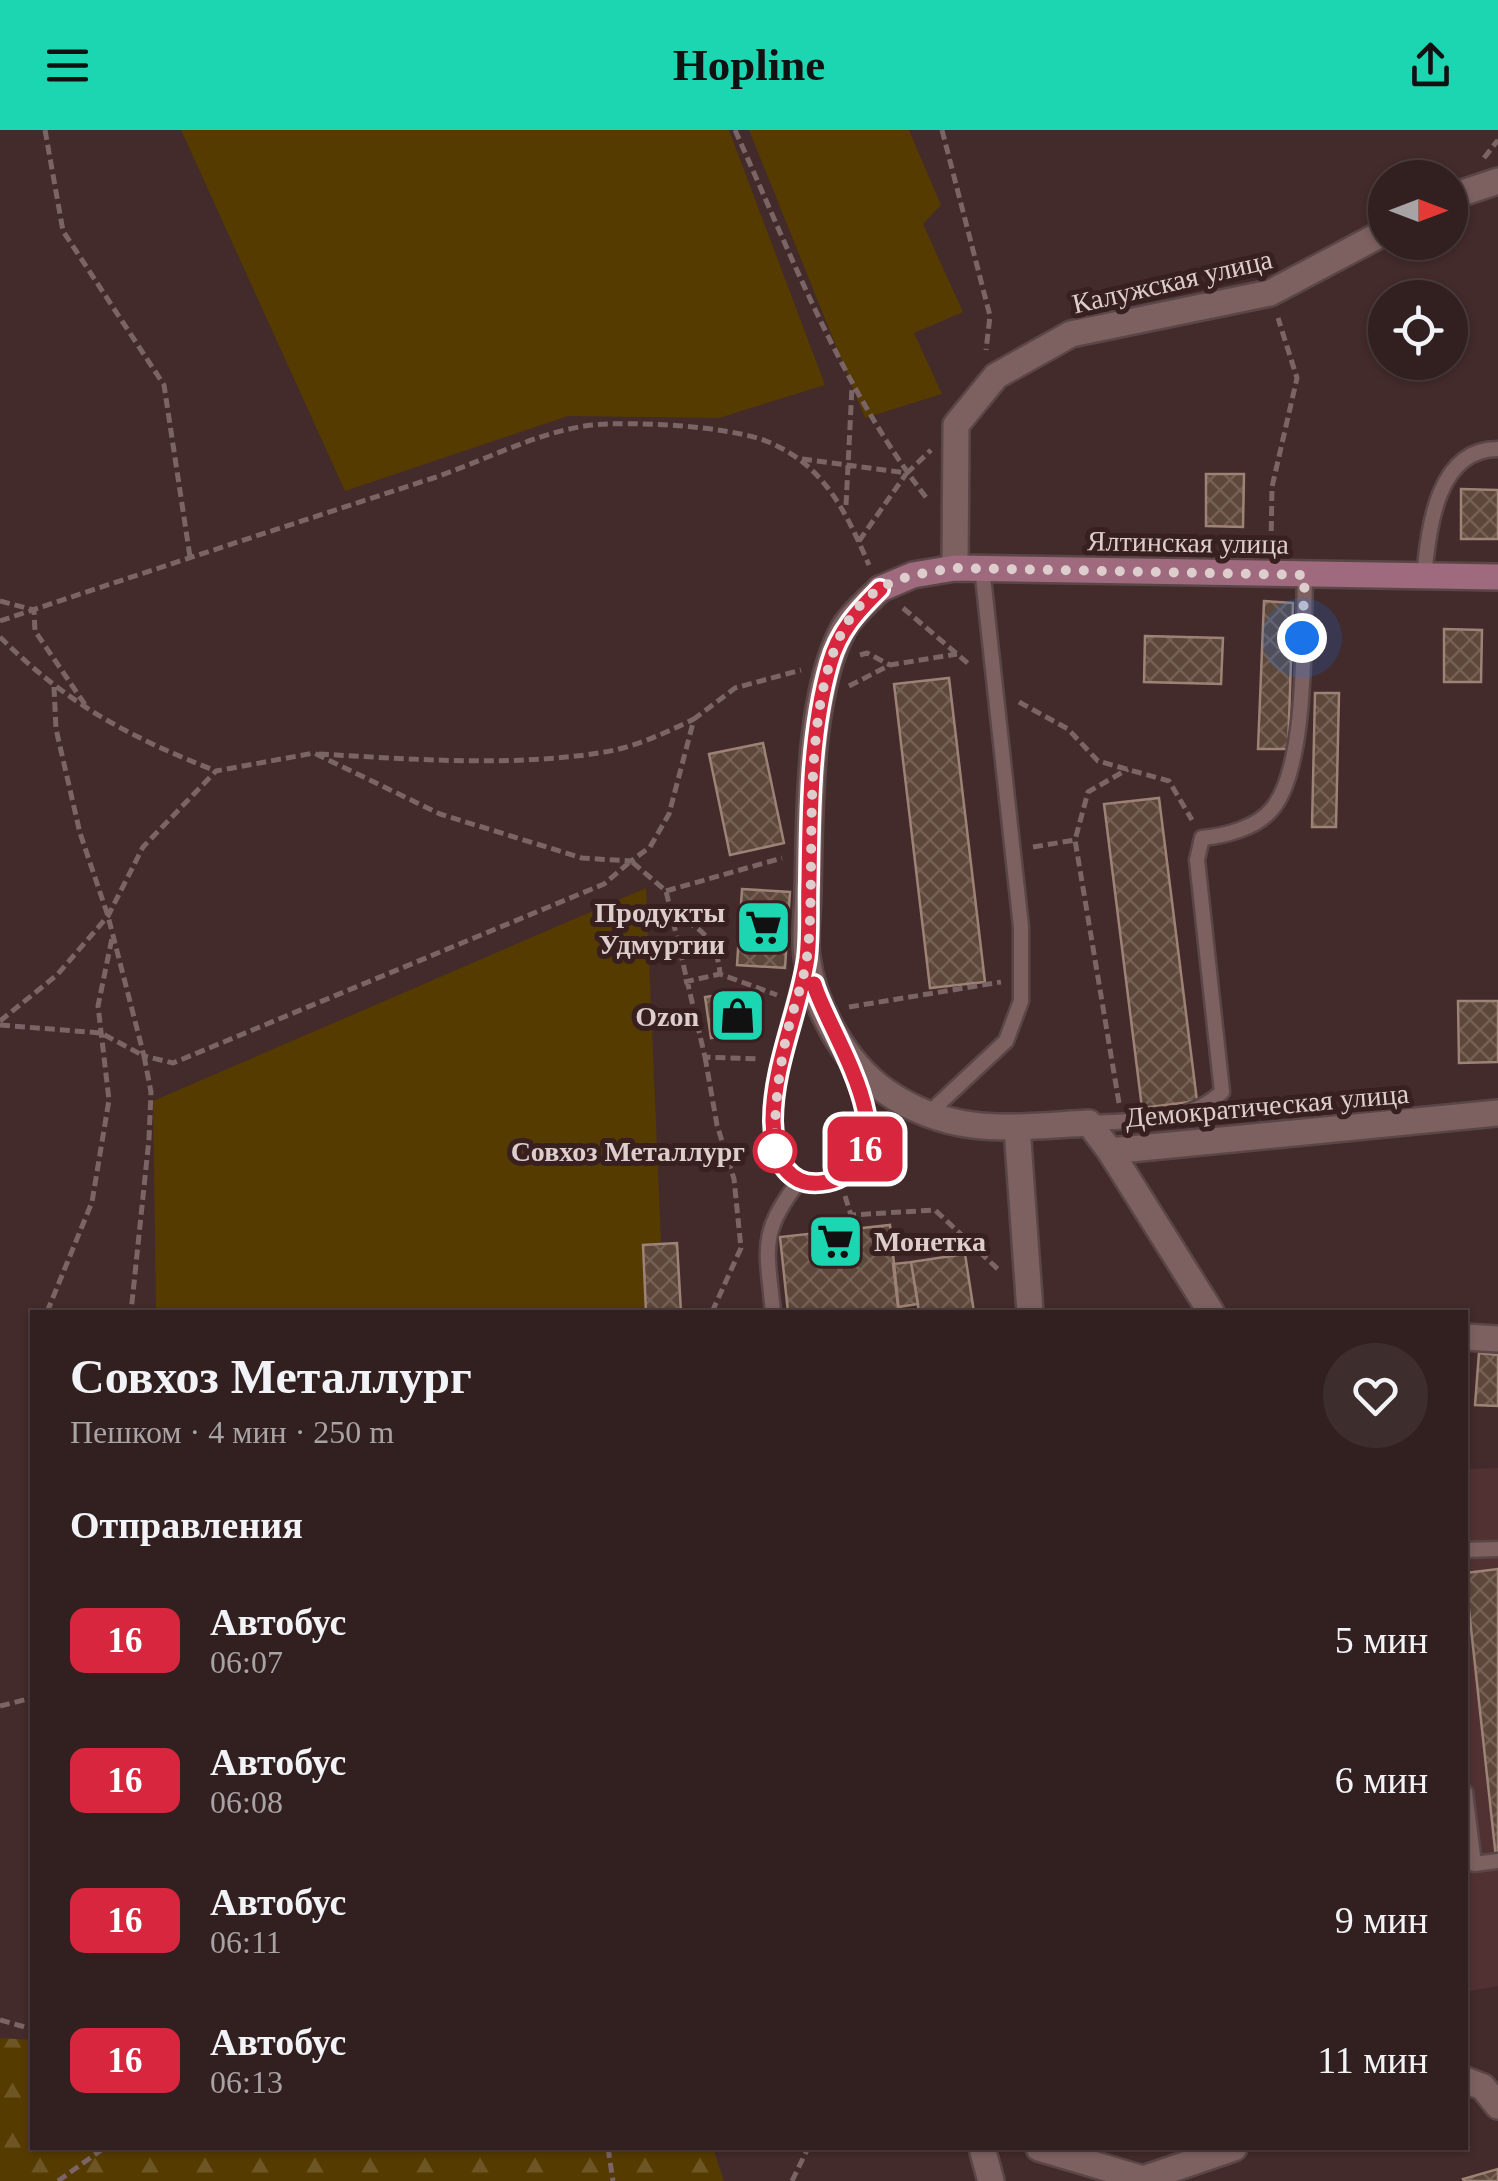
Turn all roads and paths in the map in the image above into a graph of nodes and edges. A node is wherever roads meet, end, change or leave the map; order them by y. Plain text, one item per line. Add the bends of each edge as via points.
1 (45, 130) edge
2 (735, 130) edge
3 (942, 130) edge
4 (1498, 181) edge
5 (1468, 191) edge
6 (1368, 241) edge
7 (1270, 294) junction
8 (852, 384) junction
9 (982, 393) junction
10 (956, 425) junction
11 (1498, 449) edge
12 (799, 459) junction
13 (848, 465) junction
14 (908, 473) junction
15 (845, 508) junction
16 (955, 534) junction
17 (859, 541) junction
18 (190, 557) junction
19 (954, 568) junction
20 (982, 568) junction
21 (1270, 574) junction
22 (1305, 575) junction
23 (1424, 576) junction
24 (1498, 577) edge
25 (880, 589) junction
26 (0, 601) edge
27 (34, 610) junction
28 (0, 621) edge
29 (0, 637) edge
30 (958, 654) junction
31 (830, 664) junction
32 (54, 687) junction
33 (996, 689) junction
34 (824, 699) junction
35 (87, 708) junction
36 (694, 719) junction
37 (314, 753) junction
38 (1128, 769) junction
39 (216, 771) junction
40 (1202, 838) junction
41 (1075, 840) junction
42 (809, 851) junction
43 (1013, 851) junction
44 (631, 861) junction
45 (666, 891) junction
46 (108, 916) junction
47 (671, 916) junction
48 (113, 934) junction
49 (807, 957) junction
50 (720, 974) junction
51 (1022, 979) junction
52 (684, 982) junction
53 (796, 1002) junction
54 (822, 1012) junction
55 (0, 1023) edge
56 (101, 1033) junction
57 (845, 1048) junction
58 (144, 1056) junction
59 (705, 1057) junction
60 (783, 1060) junction
61 (1498, 1113) edge
62 (928, 1115) junction
63 (1122, 1121) junction
64 (1089, 1123) junction
65 (1016, 1127) junction
66 (1110, 1150) junction
67 (839, 1179) junction
68 (800, 1180) junction
69 (1030, 1305) edge
70 (48, 1310) edge
71 (131, 1310) edge
72 (713, 1310) edge
73 (774, 1310) edge
74 (1210, 1310) edge
75 (1468, 1337) edge
76 (1498, 1339) edge
77 (1498, 1549) edge
78 (1468, 1550) edge
79 (30, 1698) edge
80 (0, 1706) edge
81 (1468, 1816) edge
82 (1498, 1861) edge
83 (0, 2020) edge
84 (30, 2029) edge
85 (1468, 2081) edge
86 (1498, 2106) edge
87 (91, 2150) edge
88 (101, 2150) edge
89 (608, 2150) edge
90 (807, 2150) edge
91 (983, 2150) edge
92 (1046, 2150) edge
93 (1228, 2150) edge
94 (91, 2158) junction
95 (1143, 2180) edge
96 (58, 2181) edge
97 (612, 2181) edge
98 (792, 2181) edge
99 (991, 2181) edge

1 - 18 path via 63,231 164,385
2 - 8 path
3 - 9 path via 990,316
4 - 5 street
6 - 7 street, Калужская улица
7 - 9 street, Калужская улица via 1072,334 996,376
7 - 21 path via 1296,378 1272,488
8 - 13 path
8 - 14 path
9 - 10 street, Калужская улица
10 - 14 path
10 - 16 street
11 - 23 lane via 1464,458 1440,486
12 - 13 path
12 - 15 path
12 - 18 path via 738,432 593,425
13 - 14 path
13 - 15 path
14 - 16 path
14 - 17 path
15 - 17 path
16 - 19 street
17 - 25 path
18 - 27 path
19 - 20 street, Ялтинская улица
19 - 25 street, Ялтинская улица
20 - 21 street, Ялтинская улица
20 - 33 lane
21 - 22 street, Ялтинская улица
22 - 23 street, Ялтинская улица
22 - 40 lane via 1292,765 1272,810 1224,836
23 - 24 street, Ялтинская улица
25 - 30 path
25 - 31 street, Демократическая улица via 845,625
26 - 27 path
27 - 28 path
27 - 35 path via 35,631
29 - 32 path
30 - 33 path
30 - 34 path via 890,665
31 - 34 street, Демократическая улица
31 - 36 path via 735,688
32 - 35 path
32 - 46 path via 56,729 80,833
33 - 38 path via 1068,729 1098,761
33 - 43 lane
34 - 42 street, Демократическая улица
35 - 39 path via 134,739
36 - 37 path via 600,753
36 - 44 path via 669,814 650,848
37 - 39 path
37 - 44 path via 440,814 582,858
38 - 40 path via 1169,781
38 - 41 path via 1088,792
39 - 46 path via 143,847
40 - 63 lane via 1197,860 1222,1092 1208,1106 1178,1116
41 - 43 path
41 - 63 path
42 - 45 path
42 - 49 street, Демократическая улица
43 - 51 lane
44 - 45 path
44 - 58 path via 604,884 173,1063
45 - 47 path
46 - 48 path
46 - 55 path via 57,975
47 - 50 path via 692,922 708,938 719,954
47 - 52 path
48 - 56 path via 98,1006
48 - 58 path
49 - 53 lane
49 - 54 street, Демократическая улица
50 - 52 path
50 - 53 path
51 - 54 path
51 - 62 lane via 1022,1001 1006,1041
52 - 59 path
53 - 60 lane
54 - 57 street, Демократическая улица
55 - 56 path
56 - 58 path
56 - 70 path via 109,1100 92,1202
57 - 62 street, Демократическая улица via 883,1090
57 - 67 lane via 868,1128 864,1154
58 - 71 path via 149,1139
59 - 60 path
59 - 72 path via 734,1179 741,1248
60 - 68 lane via 775,1151
61 - 66 street, Демократическая улица
62 - 65 street, Демократическая улица via 972,1128
63 - 64 lane
64 - 65 street, Демократическая улица
64 - 66 street, Демократическая улица
65 - 69 street
66 - 74 street
67 - 68 lane
67 - 69 path via 851,1215 935,1210
68 - 73 lane via 774,1213 766,1247
75 - 76 street
77 - 78 lane
79 - 80 path
81 - 82 lane via 1474,1864
83 - 84 path
85 - 86 street via 1483,2087
87 - 94 path
88 - 94 path
89 - 97 path
90 - 98 path
91 - 99 street
92 - 95 street
93 - 95 street
94 - 96 path

